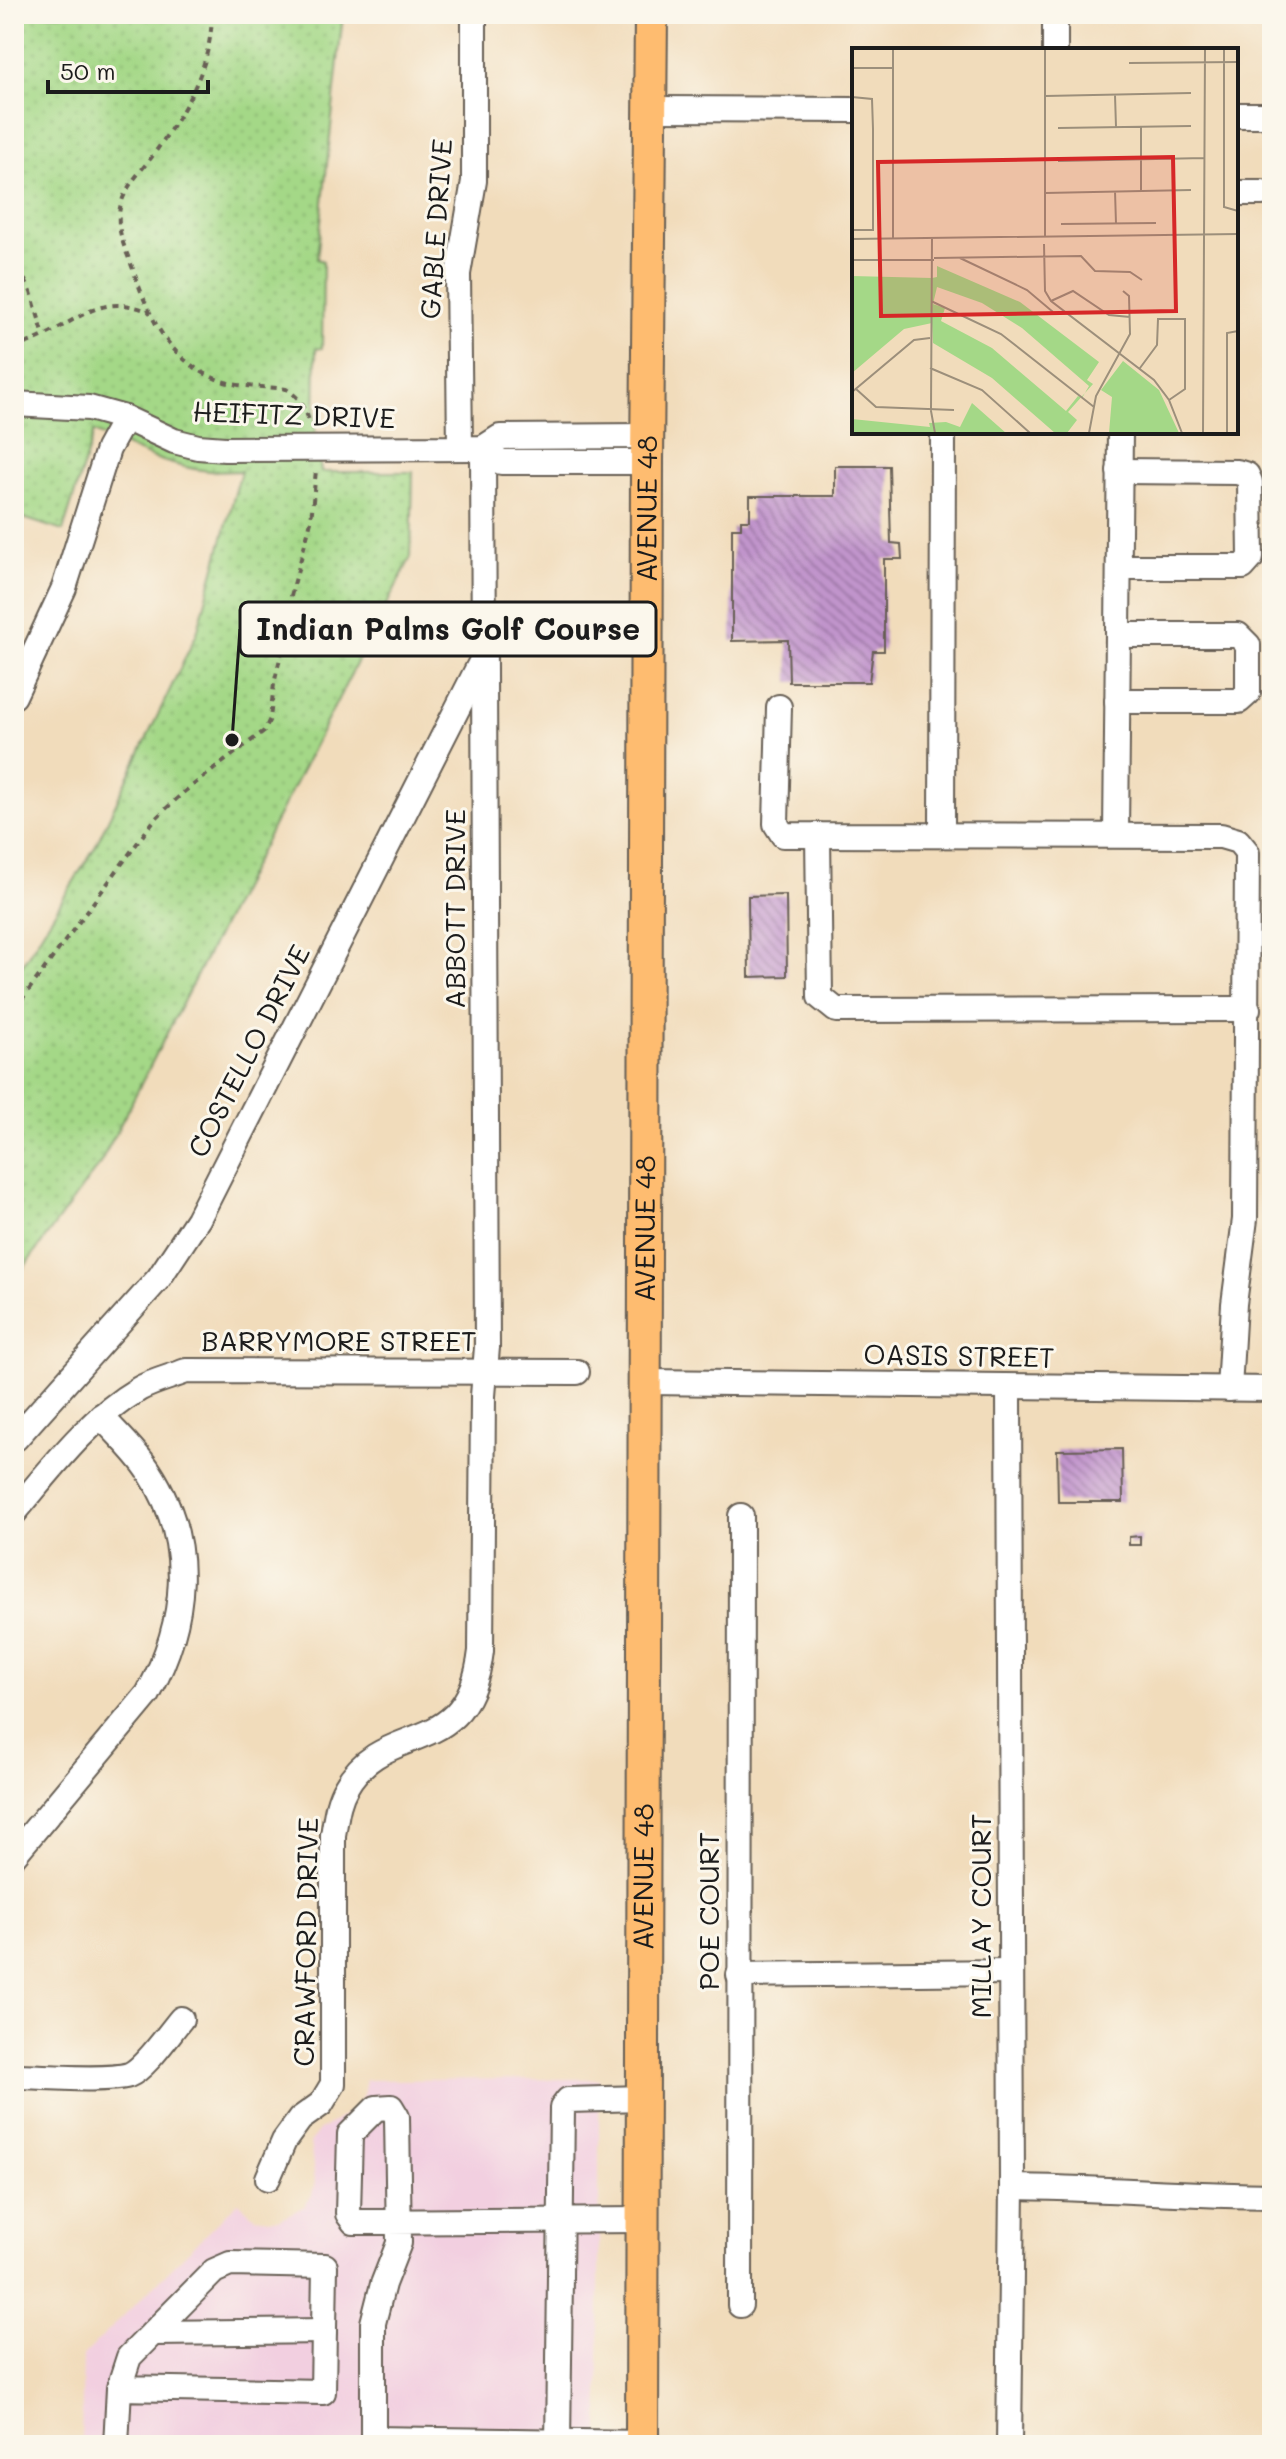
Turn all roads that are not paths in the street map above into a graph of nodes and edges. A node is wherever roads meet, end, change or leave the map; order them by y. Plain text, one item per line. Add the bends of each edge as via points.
1 (474, 14) edge
2 (651, 14) edge
3 (1055, 14) edge
4 (1055, 48) edge
5 (652, 109) junction
6 (852, 110) edge
7 (1238, 115) edge
8 (1272, 115) edge
9 (1238, 193) edge
10 (1262, 193) dead end
11 (14, 404) edge
12 (125, 418) junction
13 (943, 434) edge
14 (1120, 434) edge
15 (558, 437) junction
16 (472, 448) junction
17 (647, 449) junction
18 (557, 462) junction
19 (1119, 471) junction
20 (1119, 567) junction
21 (1118, 635) junction
22 (483, 656) junction
23 (14, 696) edge
24 (1117, 701) junction
25 (779, 707) dead end
26 (942, 834) junction
27 (1116, 834) junction
28 (818, 835) junction
29 (1248, 1009) junction
30 (485, 1370) junction
31 (577, 1372) dead end
32 (646, 1382) junction
33 (1009, 1388) junction
34 (1229, 1389) junction
35 (1272, 1389) edge
36 (101, 1416) junction
37 (16, 1438) dead end
38 (14, 1513) edge
39 (741, 1516) dead end
40 (14, 1855) edge
41 (1011, 1972) junction
42 (739, 1975) junction
43 (181, 2019) dead end
44 (14, 2076) edge
45 (643, 2098) junction
46 (268, 2178) dead end
47 (1012, 2187) junction
48 (1272, 2196) edge
49 (559, 2220) junction
50 (643, 2220) junction
51 (399, 2221) junction
52 (740, 2305) dead end
53 (324, 2331) junction
54 (153, 2333) junction
55 (119, 2388) junction
56 (372, 2442) edge
57 (558, 2443) edge
58 (642, 2444) edge
59 (116, 2445) edge
60 (1009, 2445) edge

1 - 16 street, GABLE DRIVE via 474,181 458,274
2 - 5 main road, AVENUE 48
3 - 4 street
5 - 6 street
5 - 17 main road, AVENUE 48
7 - 8 street
9 - 10 street
11 - 12 street, HEIFITZ DRIVE via 89,408
12 - 16 street, HEIFITZ DRIVE via 198,447
12 - 23 street via 108,449 58,602
13 - 26 street
14 - 19 street
15 - 16 street, HEIFITZ DRIVE via 500,437
15 - 17 street, HEIFITZ DRIVE
15 - 18 street
16 - 18 street, HEIFITZ DRIVE via 501,462
16 - 22 street, ABBOTT DRIVE
17 - 18 street, HEIFITZ DRIVE
17 - 32 main road, AVENUE 48
19 - 20 street
19 - 20 street via 1247,475 1251,558 1243,567
20 - 21 street
21 - 24 street
21 - 24 street via 1238,635 1248,645 1248,693 1239,701
22 - 30 street, ABBOTT DRIVE
22 - 37 street, COSTELLO DRIVE via 198,1219 159,1278
24 - 27 street
25 - 28 street via 776,824 783,835
26 - 27 street
26 - 28 street
27 - 29 street via 1221,836 1238,841 1247,852
28 - 29 street via 820,997 836,1010
29 - 34 street via 1245,1219
30 - 31 street, BARRYMORE STREET
30 - 36 street, BARRYMORE STREET via 186,1371 142,1388
30 - 46 street, CRAWFORD DRIVE via 478,1676 471,1694 444,1725 383,1752 345,1787 333,1835 333,2084 284,2141
32 - 33 street, OASIS STREET
32 - 45 main road, AVENUE 48
33 - 34 street, OASIS STREET
33 - 41 street, MILLAY COURT
34 - 35 street, OASIS STREET
36 - 38 street, BARRYMORE STREET
36 - 40 street via 151,1473 168,1509 182,1566 181,1603 148,1694
39 - 42 street, POE COURT
41 - 42 street
41 - 47 street, MILLAY COURT
42 - 52 street, POE COURT
43 - 44 street via 131,2074
45 - 49 street via 568,2100 562,2108
45 - 50 main road, AVENUE 48
47 - 48 street
47 - 60 street, MILLAY COURT
49 - 50 street
49 - 51 street
49 - 57 street
50 - 58 main road, AVENUE 48
51 - 51 street via 397,2117 391,2107 376,2108 350,2134 348,2214 354,2222
51 - 56 street via 399,2243 373,2323
53 - 54 street
53 - 54 street via 325,2266 230,2264 214,2271
53 - 55 street via 323,2392
54 - 55 street via 129,2357
55 - 59 street
56 - 57 street
57 - 58 street

